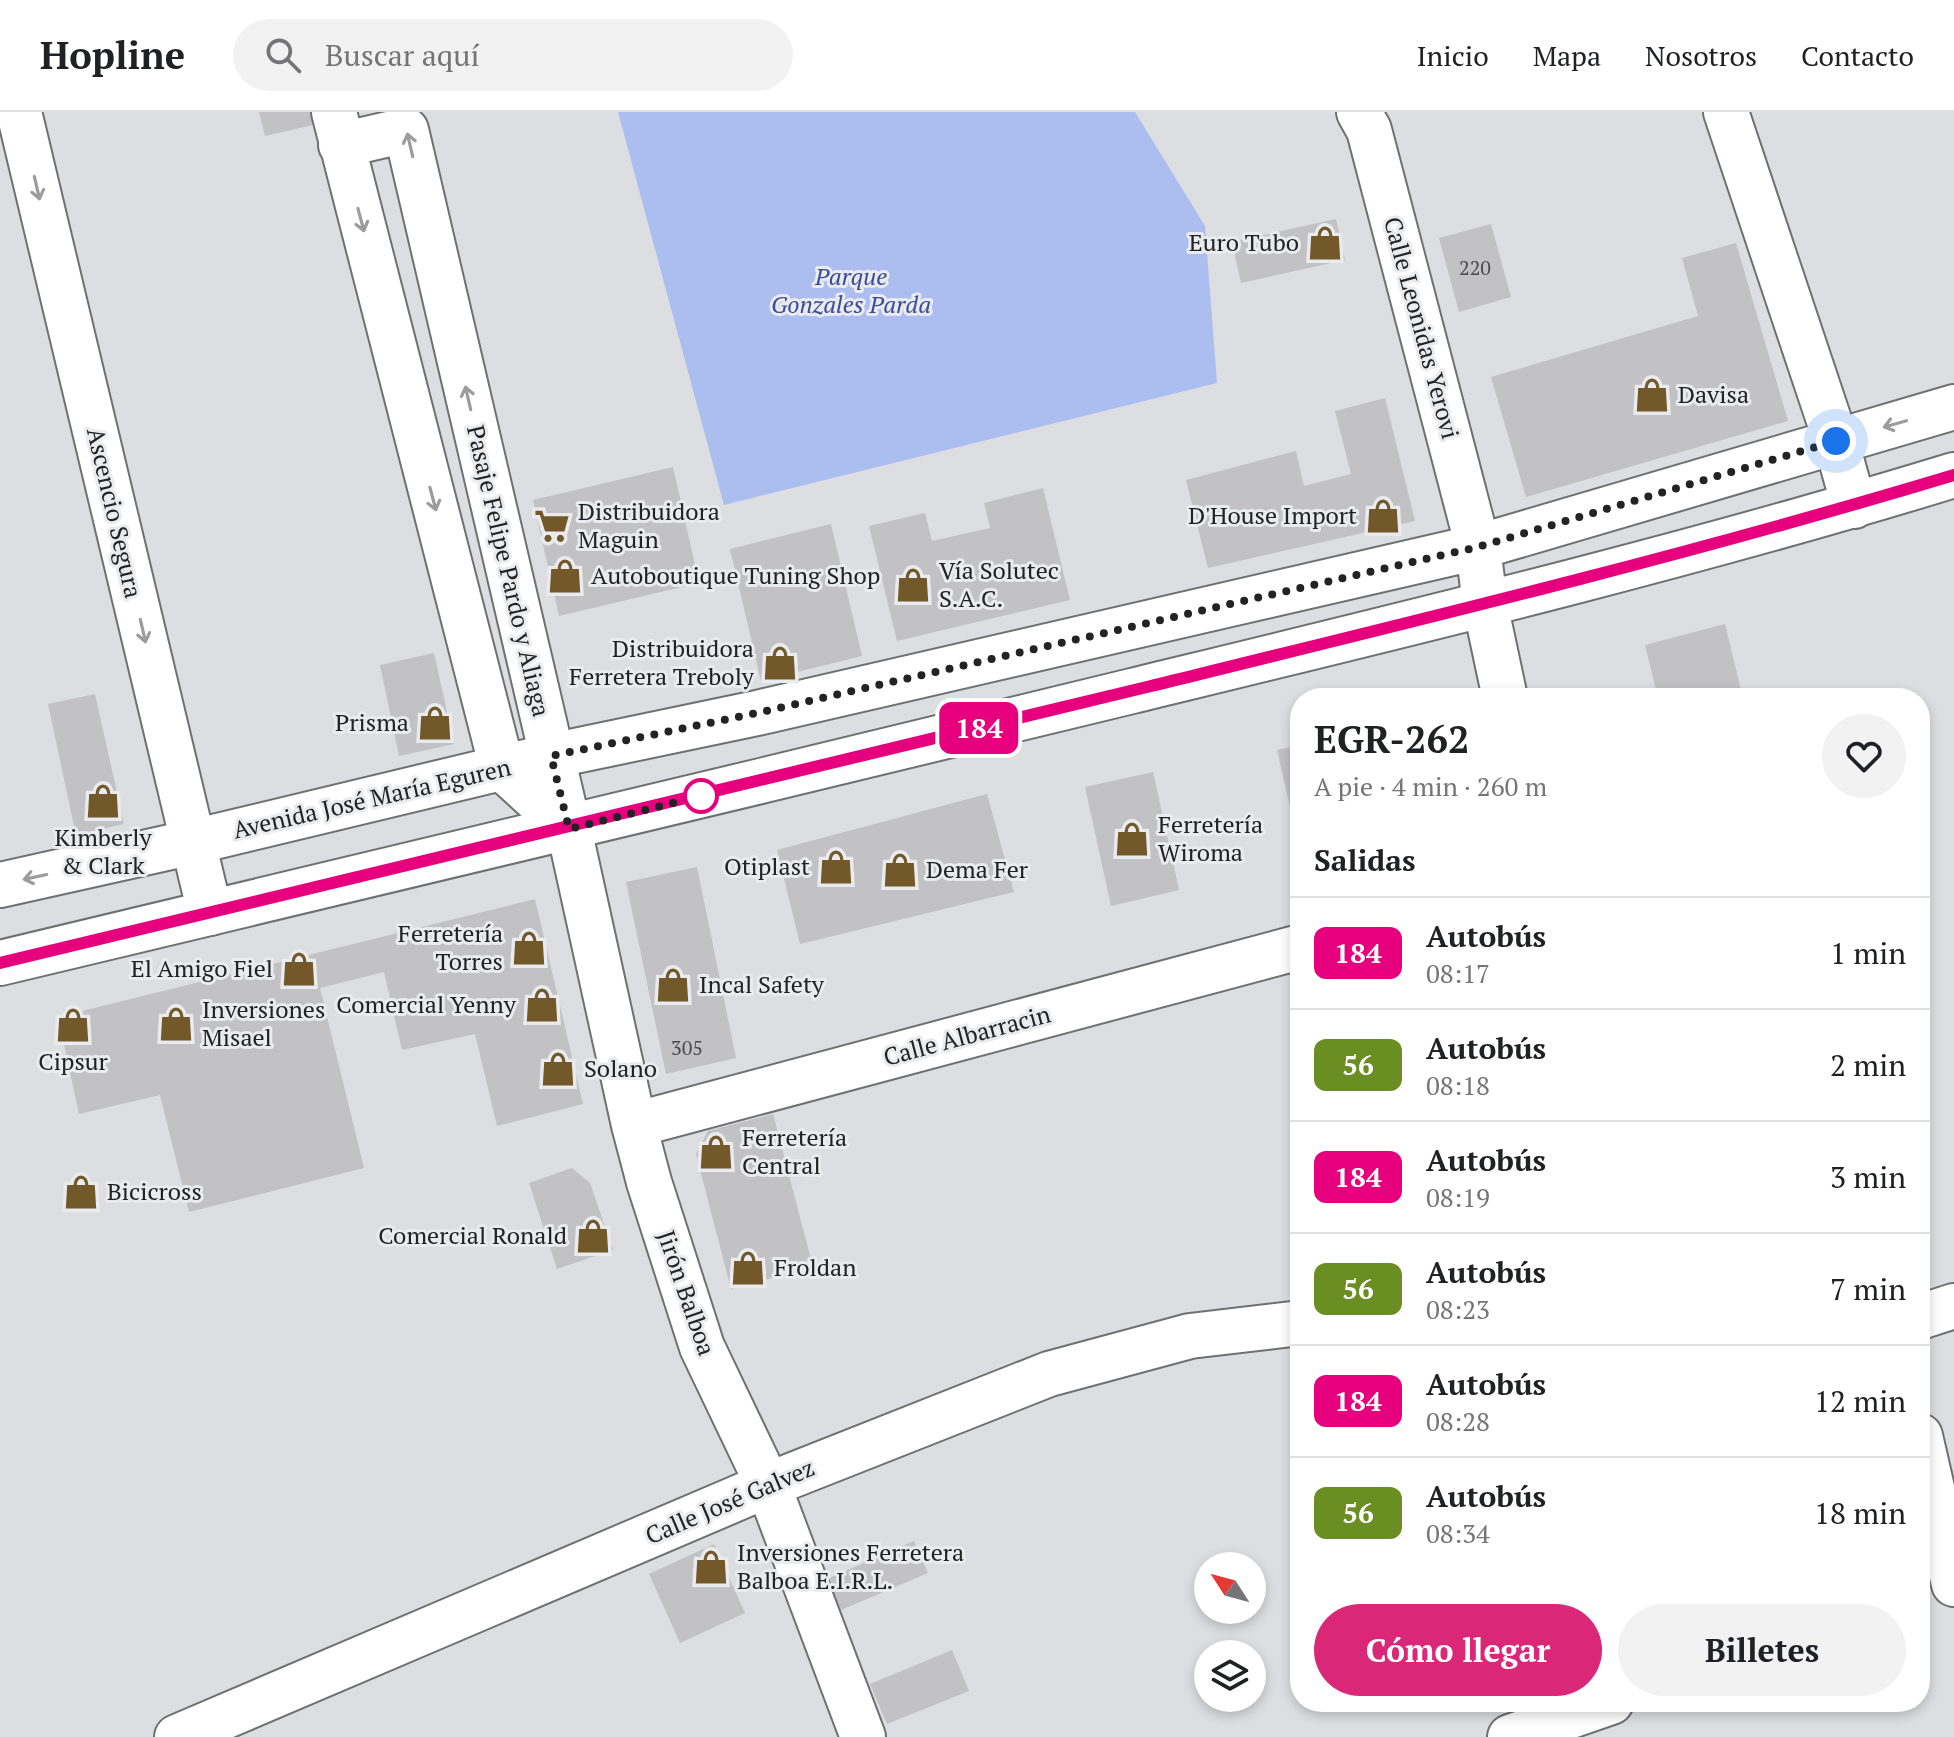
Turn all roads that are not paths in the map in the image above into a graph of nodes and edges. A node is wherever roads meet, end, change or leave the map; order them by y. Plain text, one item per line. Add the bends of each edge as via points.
1 (19, 112) edge
2 (1359, 112) edge
3 (1726, 112) edge
4 (338, 128) edge
5 (1954, 407) edge
6 (1836, 441) junction
7 (1954, 475) edge
8 (1854, 506) junction
9 (1609, 507) junction
10 (1478, 547) junction
11 (1625, 567) junction
12 (1485, 604) junction
13 (1503, 688) edge
14 (551, 756) junction
15 (502, 768) junction
16 (569, 829) junction
17 (193, 842) junction
18 (0, 885) edge
19 (210, 913) junction
20 (1290, 950) edge
21 (0, 963) edge
22 (634, 1125) junction
23 (1954, 1306) edge
24 (1930, 1314) edge
25 (1290, 1324) edge
26 (1930, 1480) edge
27 (768, 1485) junction
28 (1954, 1584) edge
29 (1930, 1592) edge
30 (1582, 1712) edge
31 (177, 1737) edge
32 (863, 1737) edge
33 (1510, 1737) edge

1 -> 17 street, Ascencio Segura
2 - 10 street, Calle Leonidas Yerovi via 1369,130
3 - 6 street
14 -> 4 street, Pasaje Felipe Pardo y Aliaga via 406,130
4 -> 15 street, Pasaje Felipe Pardo y Aliaga
5 -> 6 street, Avenida José María Eguren
6 - 8 street
6 - 9 street, Avenida José María Eguren
7 - 8 street
8 - 11 street
9 - 10 street, Avenida José María Eguren
9 - 11 street
10 - 12 street, Calle Leonidas Yerovi
10 - 14 street, Avenida José María Eguren
11 - 12 street
12 - 13 street, Calle Leonidas Yerovi
12 - 16 street
14 - 15 street, Avenida José María Eguren
14 - 16 street, Pasaje Felipe Pardo y Aliaga
15 - 16 street
15 - 17 street, Avenida José María Eguren
16 - 19 street
16 - 22 street, Jirón Balboa
17 -> 18 street, Avenida José María Eguren
17 - 19 street, Ascencio Segura
19 - 21 street
20 - 22 street, Calle Albarracin
22 - 27 street, Jirón Balboa via 702,1347
23 - 24 street
25 - 27 street, Calle José Galvez via 1190,1336 1049,1374
26 - 28 street
27 - 31 street, Calle José Galvez
27 - 32 street, Jirón Balboa
28 - 29 street
30 - 33 street

